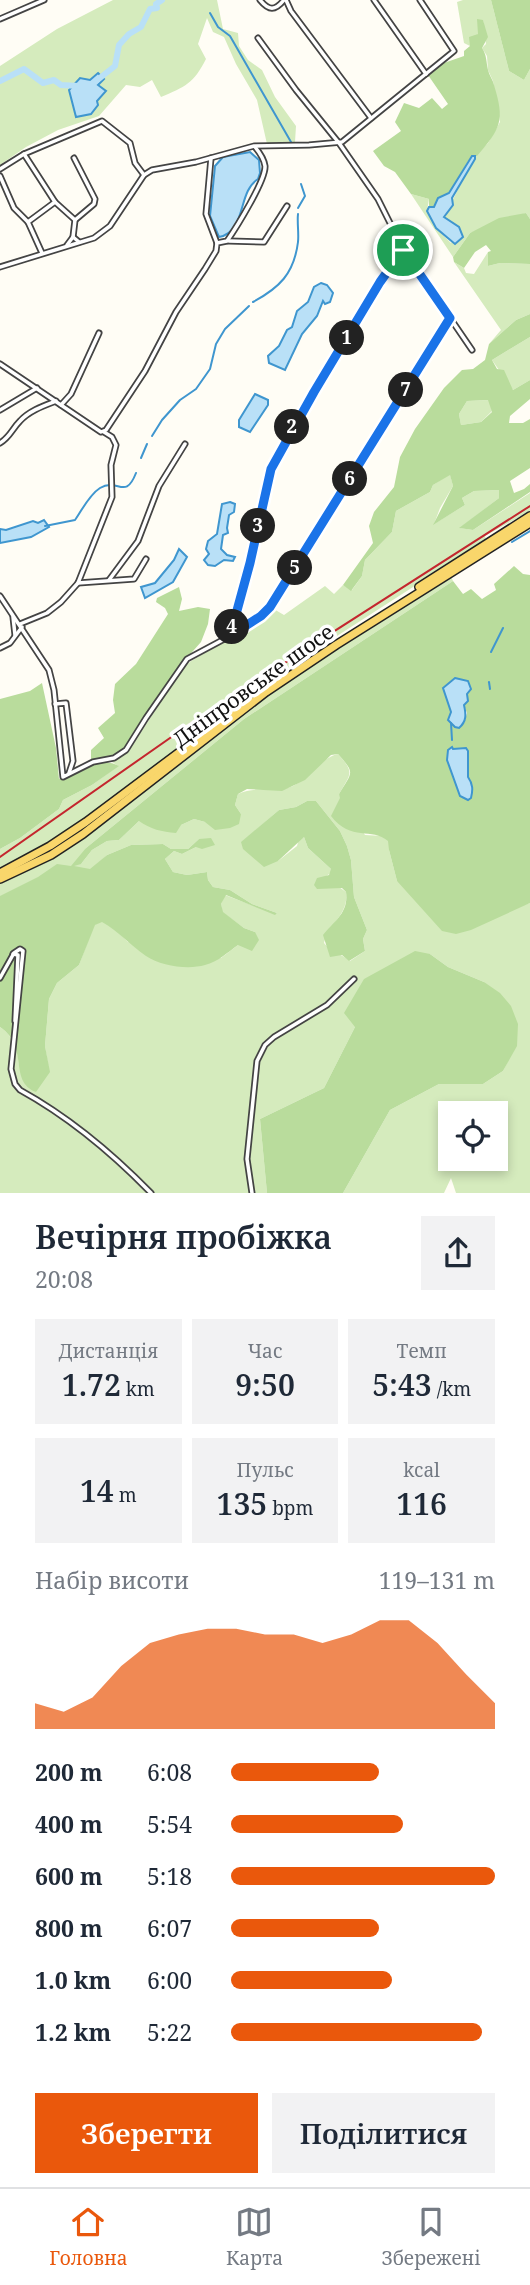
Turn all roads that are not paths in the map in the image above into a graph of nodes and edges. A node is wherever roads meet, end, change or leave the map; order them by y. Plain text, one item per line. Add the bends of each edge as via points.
1 (44, 0) edge
2 (260, 0) edge
3 (285, 0) edge
4 (374, 0) edge
5 (420, 0) edge
6 (0, 19) edge
7 (258, 38) dead end
8 (426, 74) junction
9 (370, 118) junction
10 (339, 143) junction
11 (254, 146) junction
12 (24, 154) junction
13 (74, 158) dead end
14 (211, 158) junction
15 (0, 169) edge
16 (144, 175) junction
17 (0, 176) edge
18 (55, 202) junction
19 (287, 206) dead end
20 (75, 220) junction
21 (28, 222) junction
22 (73, 237) junction
23 (227, 241) junction
24 (79, 242) junction
25 (217, 243) junction
26 (68, 246) junction
27 (403, 250) junction
28 (43, 253) junction
29 (0, 267) edge
30 (450, 318) junction
31 (99, 333) dead end
32 (472, 350) dead end
33 (0, 364) edge
34 (37, 388) junction
35 (56, 401) junction
36 (61, 405) junction
37 (0, 410) edge
38 (104, 432) junction
39 (0, 443) edge
40 (185, 444) dead end
41 (530, 516) edge
42 (530, 523) edge
43 (146, 559) dead end
44 (109, 580) junction
45 (78, 583) junction
46 (0, 596) edge
47 (12, 613) junction
48 (21, 626) junction
49 (15, 635) junction
50 (230, 636) junction
51 (0, 648) edge
52 (55, 704) junction
53 (69, 773) junction
54 (0, 873) edge
55 (0, 879) edge
56 (13, 954) junction
57 (0, 978) edge
58 (354, 979) dead end
59 (16, 1031) junction
60 (151, 1193) edge
61 (252, 1193) edge

1 - 6 street
2 - 3 street via 271,9
3 - 9 street
4 - 8 street
5 - 8 street via 454,51
7 - 10 street
8 - 9 street
9 - 10 street
10 - 11 street
10 - 27 street via 378,199
11 - 14 street
11 - 23 street via 263,158 264,173
12 - 15 street
12 - 16 street via 102,121 130,143
12 - 18 street
13 - 20 street via 95,199
14 - 16 street
14 - 25 street via 206,214
16 - 24 street via 110,226
17 - 21 street via 14,208
18 - 20 street
18 - 21 street
19 - 23 street via 264,243
20 - 22 street
21 - 28 street
22 - 24 street
22 - 26 street
23 - 25 street
24 - 26 street
25 - 38 street via 145,371
26 - 28 street
27 - 30 street
27 - 50 street via 271,469
28 - 29 street
30 - 32 street
30 - 50 street via 270,607
31 - 36 street via 71,394
33 - 34 street
34 - 35 street
34 - 37 street
35 - 36 street
35 - 39 street via 21,419
36 - 38 street
38 - 45 street via 116,445 111,497
40 - 44 street via 159,486 138,541
41 - 54 main road, Дніпровське шосе via 286,673 86,822
42 - 55 main road, Дніпровське шосе via 266,692 83,834
43 - 44 street via 134,579
44 - 45 street
45 - 48 street via 61,603
46 - 47 street
47 - 48 street
47 - 49 street
48 - 49 street
48 - 52 street via 49,670
49 - 51 street
50 - 53 street via 187,659 126,750
52 - 53 street via 63,777
52 - 53 street via 65,703 73,761
56 - 57 street
56 - 59 street via 18,955
56 - 59 street via 20,950 24,954
58 - 61 street via 327,1005 274,1037 257,1061 247,1159
59 - 60 street via 11,1069 15,1084 110,1153

